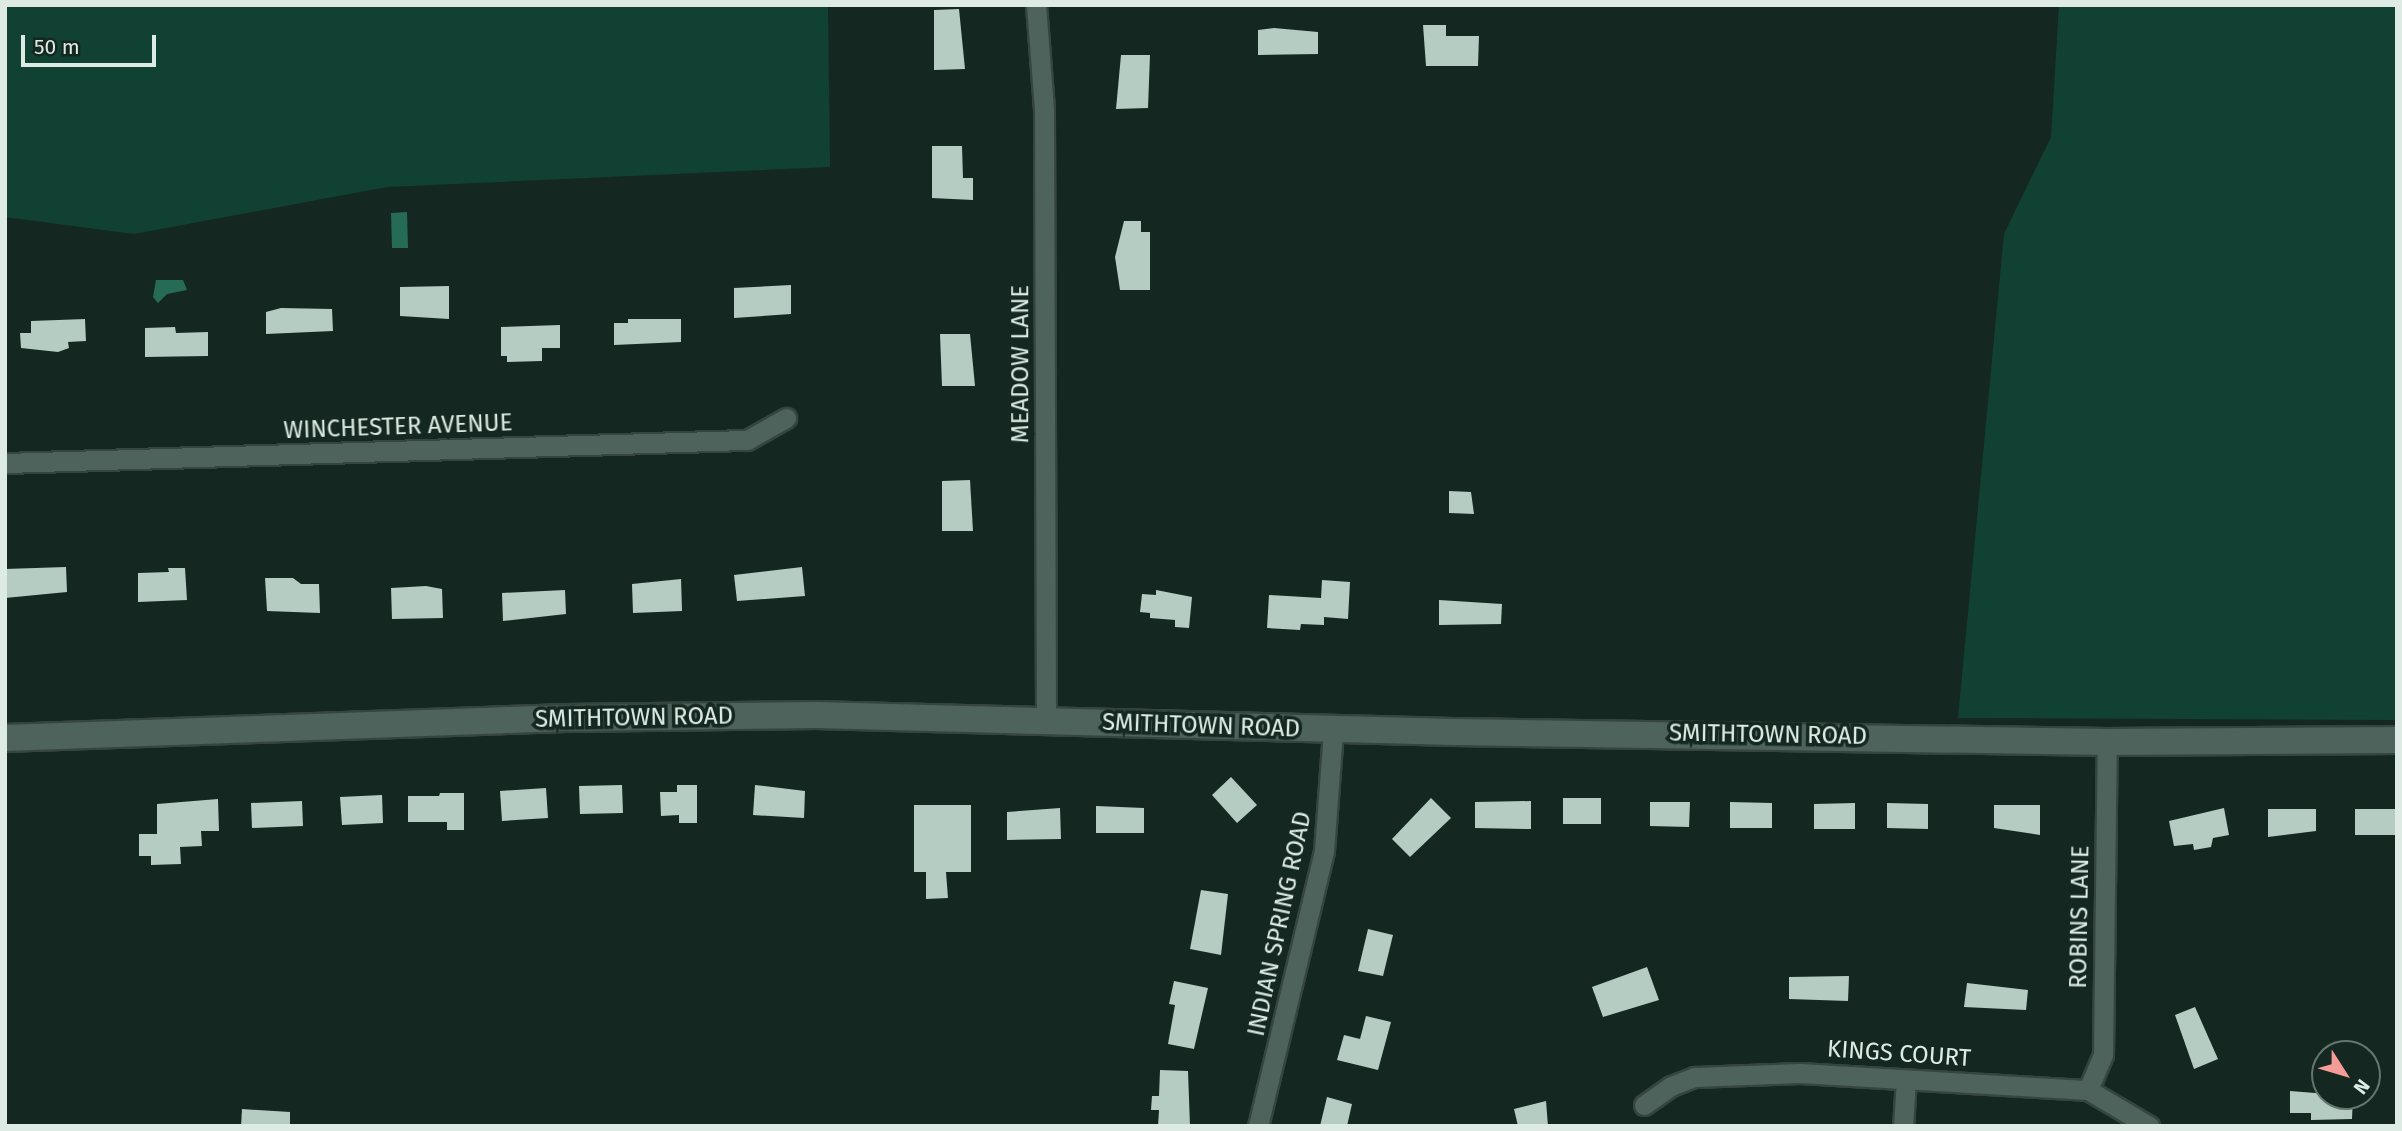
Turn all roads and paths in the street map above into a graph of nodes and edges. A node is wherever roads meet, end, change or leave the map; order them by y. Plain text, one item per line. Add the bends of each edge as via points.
1 (1037, 5) edge
2 (786, 418) dead end
3 (5, 463) edge
4 (1046, 722) junction
5 (1333, 730) junction
6 (5, 738) edge
7 (2397, 740) edge
8 (2107, 742) junction
9 (1906, 1080) junction
10 (2088, 1090) junction
11 (1644, 1105) dead end
12 (1258, 1126) edge
13 (1903, 1126) edge
14 (2149, 1126) edge

1 - 4 street, MEADOW LANE via 1044,110
2 - 3 street, WINCHESTER AVENUE via 747,440
4 - 5 street, SMITHTOWN ROAD
4 - 6 street, SMITHTOWN ROAD via 816,715 566,718
5 - 8 street, SMITHTOWN ROAD
5 - 12 street, INDIAN SPRING ROAD via 1324,851
7 - 8 street, SMITHTOWN ROAD
8 - 10 street, ROBINS LANE via 2103,1055
9 - 10 street, KINGS COURT
9 - 11 street, KINGS COURT via 1800,1073 1695,1077 1671,1086
9 - 13 street
10 - 14 street, KINGS COURT

